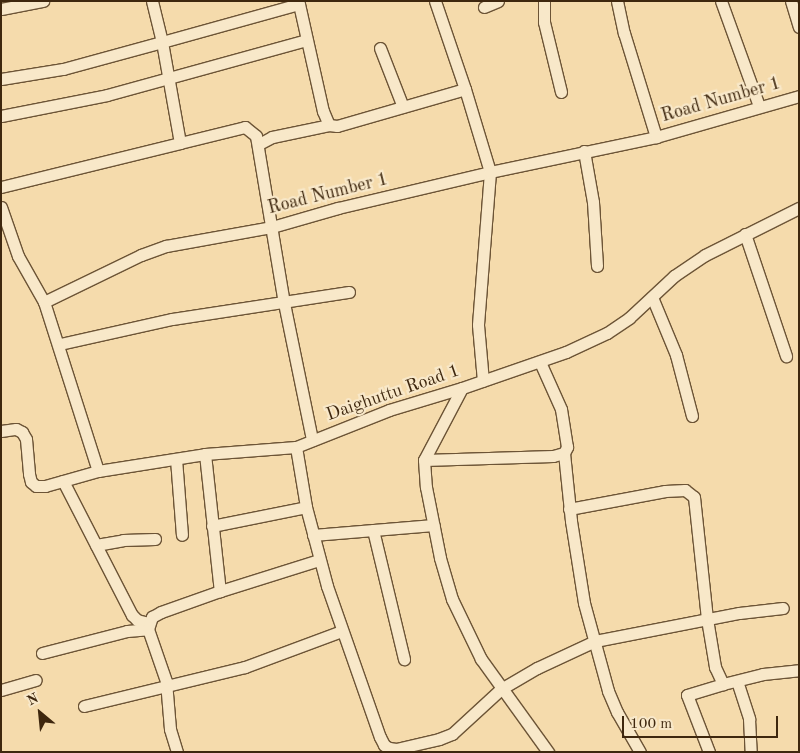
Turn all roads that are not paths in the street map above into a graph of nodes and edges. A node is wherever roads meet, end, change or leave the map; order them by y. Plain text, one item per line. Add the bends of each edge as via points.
1 (43, 1) edge
2 (152, 1) edge
3 (435, 1) edge
4 (498, 1) edge
5 (544, 1) edge
6 (617, 1) edge
7 (721, 1) edge
8 (790, 1) edge
9 (304, 3) edge
10 (285, 5) edge
11 (484, 7) dead end
12 (1, 9) edge
13 (799, 27) edge
14 (307, 40) junction
15 (162, 42) junction
16 (380, 48) dead end
17 (168, 78) junction
18 (1, 79) edge
19 (465, 89) junction
20 (560, 92) dead end
21 (799, 96) edge
22 (759, 106) junction
23 (403, 107) junction
24 (1, 116) edge
25 (329, 124) junction
26 (656, 136) junction
27 (180, 143) junction
28 (259, 144) junction
29 (584, 151) junction
30 (490, 172) junction
31 (1, 187) edge
32 (1, 207) edge
33 (799, 208) edge
34 (272, 227) junction
35 (745, 234) junction
36 (597, 266) dead end
37 (349, 292) dead end
38 (652, 297) junction
39 (44, 302) junction
40 (284, 303) junction
41 (60, 344) junction
42 (786, 356) dead end
43 (540, 362) junction
44 (483, 381) junction
45 (462, 388) junction
46 (692, 416) dead end
47 (1, 430) edge
48 (312, 440) junction
49 (296, 447) junction
50 (564, 453) junction
51 (204, 454) junction
52 (176, 459) junction
53 (424, 460) junction
54 (98, 471) junction
55 (63, 481) junction
56 (306, 507) junction
57 (569, 509) junction
58 (434, 525) junction
59 (212, 526) junction
60 (373, 530) junction
61 (182, 535) dead end
62 (312, 535) junction
63 (155, 540) dead end
64 (96, 545) junction
65 (319, 560) junction
66 (220, 591) junction
67 (783, 608) dead end
68 (707, 619) junction
69 (148, 626) junction
70 (342, 631) junction
71 (595, 641) junction
72 (42, 653) dead end
73 (404, 659) dead end
74 (799, 670) edge
75 (36, 680) dead end
76 (737, 681) junction
77 (723, 684) junction
78 (166, 688) junction
79 (501, 689) junction
80 (1, 690) edge
81 (84, 706) dead end
82 (419, 748) edge
83 (177, 752) edge
84 (548, 752) edge
85 (640, 752) edge
86 (709, 752) edge
87 (750, 752) edge

1 - 12 street
2 - 15 street
3 - 19 street
4 - 11 street
5 - 20 street via 544,22
6 - 26 street
7 - 22 street
8 - 13 street
9 - 10 street
9 - 14 street
10 - 15 street
14 - 17 street
14 - 25 street via 325,119
15 - 17 street
15 - 18 street via 63,69
16 - 23 street
17 - 24 street via 107,95
17 - 27 street
19 - 23 street
19 - 30 street
21 - 22 street, Road Number 1
22 - 26 street, Road Number 1
23 - 25 street via 337,126
25 - 28 street via 272,137
26 - 29 street, Road Number 1
27 - 28 street via 245,127 252,131
27 - 31 street
28 - 34 street
29 - 30 street, Road Number 1
29 - 36 street via 594,216
30 - 34 street, Road Number 1
30 - 44 street via 478,325
32 - 39 street via 18,256
33 - 35 street, Daighuttu Road 1
34 - 39 street, Road Number 1 via 166,246
34 - 40 street
35 - 38 street, Daighuttu Road 1 via 674,276
35 - 42 street
37 - 40 street
38 - 43 street, Daighuttu Road 1 via 630,318 607,333
38 - 46 street via 676,355
39 - 41 street
40 - 41 street via 172,319
40 - 48 street
41 - 54 street
43 - 44 street, Daighuttu Road 1
43 - 50 street via 561,409 567,447
44 - 45 street, Daighuttu Road 1
45 - 48 street, Daighuttu Road 1 via 389,410
45 - 53 street
47 - 55 street, Daighuttu Road 1 via 22,432 26,439 29,474 36,486
48 - 49 street, Daighuttu Road 1
49 - 51 street, Daighuttu Road 1
49 - 56 street
50 - 53 street
50 - 57 street
51 - 52 street, Daighuttu Road 1
51 - 59 street
52 - 54 street, Daighuttu Road 1
52 - 61 street
53 - 58 street
54 - 55 street, Daighuttu Road 1
55 - 64 street
56 - 59 street
56 - 62 street
57 - 68 street via 685,490 694,498
57 - 71 street via 584,602
58 - 60 street
58 - 79 street via 445,578 456,607 481,659
59 - 66 street
60 - 62 street
60 - 73 street
62 - 65 street
63 - 64 street via 123,540
64 - 69 street via 132,616
65 - 66 street
65 - 70 street
66 - 69 street via 161,612 152,617
67 - 68 street
68 - 71 street
68 - 77 street via 715,667
69 - 72 street
69 - 78 street via 164,671
70 - 78 street via 245,667
70 - 82 street via 384,745 396,749
71 - 79 street
71 - 85 street via 608,691
74 - 76 street
75 - 80 street
76 - 77 street
76 - 87 street via 749,719
77 - 86 street via 688,695
78 - 81 street
78 - 83 street via 170,729
79 - 82 street via 452,734
79 - 84 street

